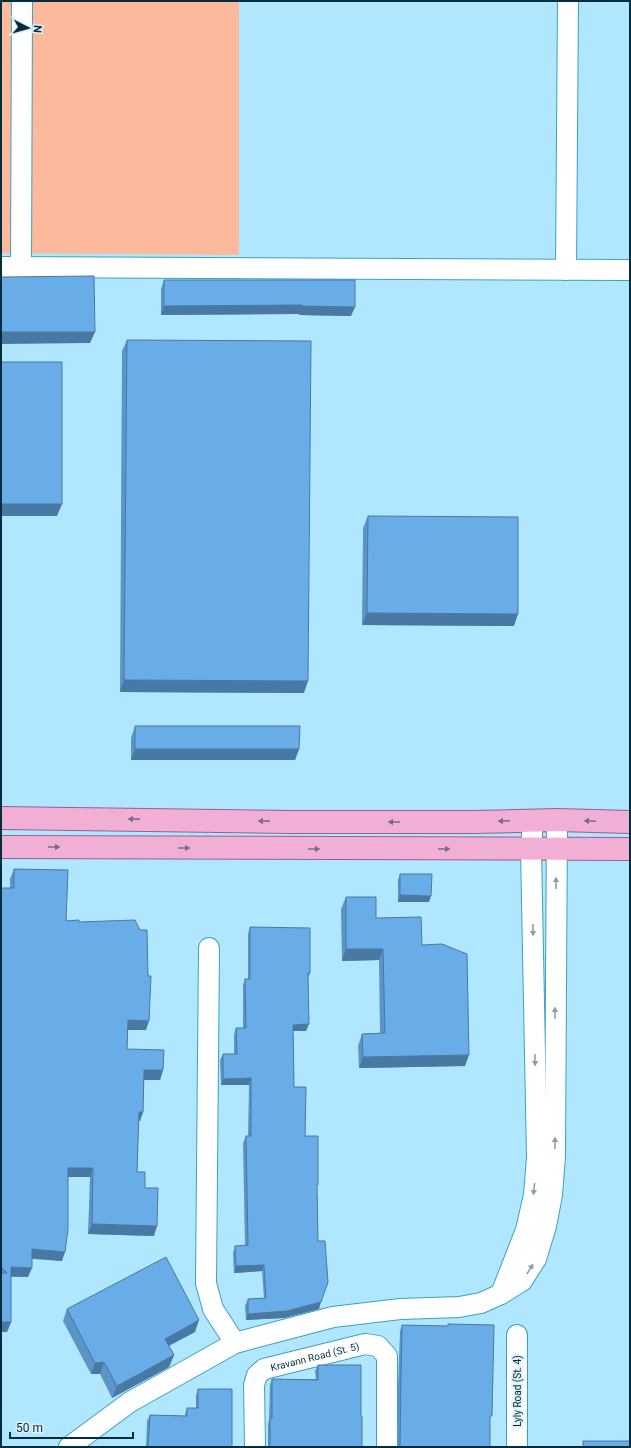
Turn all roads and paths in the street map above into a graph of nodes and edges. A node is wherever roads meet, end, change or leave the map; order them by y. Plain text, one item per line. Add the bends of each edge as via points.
1 (22, 1) edge
2 (568, 1) edge
3 (1, 267) edge
4 (21, 267) junction
5 (566, 270) junction
6 (630, 270) edge
7 (1, 818) edge
8 (533, 820) junction
9 (557, 820) junction
10 (630, 822) edge
11 (1, 847) edge
12 (531, 849) junction
13 (556, 849) junction
14 (630, 849) edge
15 (208, 948) dead end
16 (501, 1294) junction
17 (517, 1335) dead end
18 (235, 1343) junction
19 (69, 1447) edge
20 (255, 1447) edge
21 (386, 1447) edge
22 (517, 1447) edge

1 - 4 street
2 - 5 street
3 - 4 street
4 - 5 street
5 - 6 street
8 -> 7 main road via 308,822
8 - 9 main road
8 - 12 street
10 -> 9 main road
9 - 13 street
11 -> 12 main road
12 - 13 main road
12 -> 16 street via 537,1157 534,1195 526,1230
13 - 14 main road
16 -> 13 street via 522,1281 536,1259 552,1195 555,1156
15 - 18 street via 206,1283 214,1309
16 - 18 street via 481,1303 460,1307 400,1309 333,1317
17 - 22 street, Lyly Road (St. 4)
18 - 19 street via 130,1402
20 - 21 street, Kravann Road (St. 5) via 254,1386 257,1375 264,1369 365,1344 378,1346 387,1356

